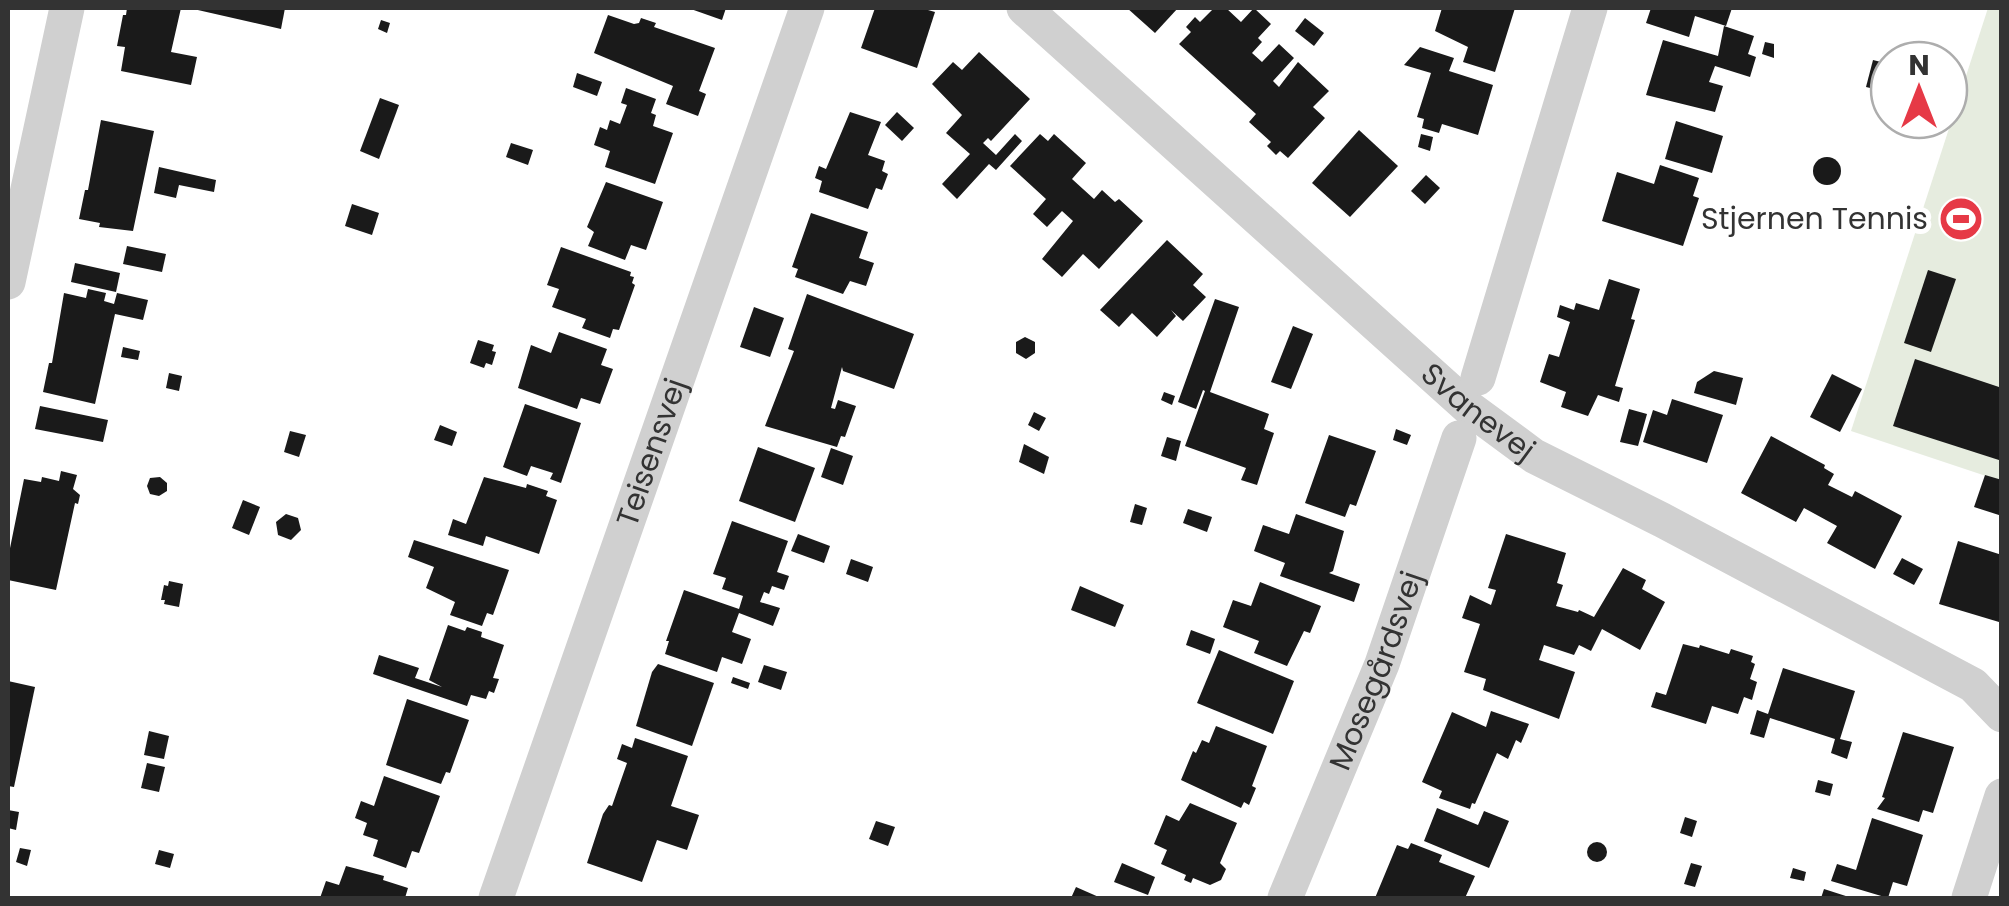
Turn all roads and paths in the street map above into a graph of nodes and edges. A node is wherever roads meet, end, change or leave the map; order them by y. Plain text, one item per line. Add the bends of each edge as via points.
1 (67, 8) edge
2 (808, 8) edge
3 (1024, 8) edge
4 (1590, 8) edge
5 (8, 282) edge
6 (1478, 378) dead end
7 (1458, 438) dead end
8 (2002, 714) edge
9 (2002, 796) edge
10 (496, 898) edge
11 (1285, 898) edge
12 (1969, 898) edge

1 - 5 street
2 - 10 street, Teisensvej
3 - 8 street, Svanevej via 1469,408 1521,447 1974,685
4 - 6 street
7 - 11 street, Mosegårdsvej via 1382,664
9 - 12 street

